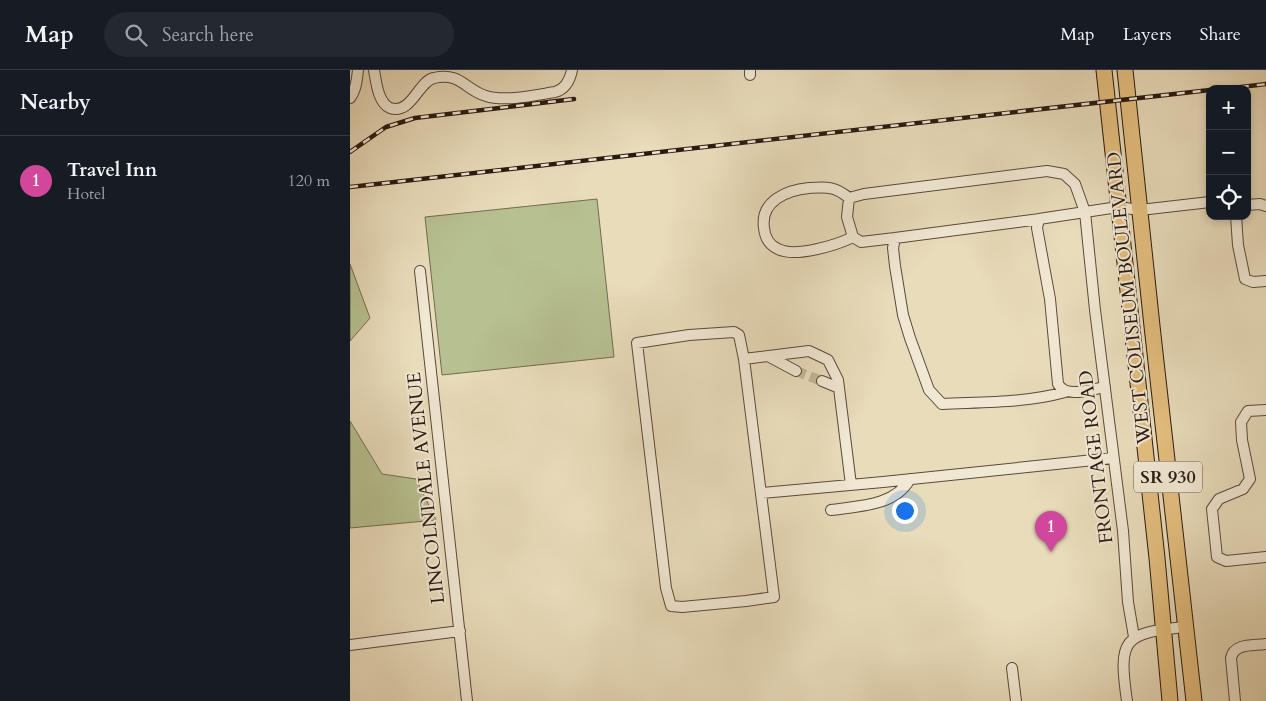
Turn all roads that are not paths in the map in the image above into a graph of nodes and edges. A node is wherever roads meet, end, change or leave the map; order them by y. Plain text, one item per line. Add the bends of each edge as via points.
1 (358, 70) edge
2 (374, 70) edge
3 (572, 70) edge
4 (1104, 70) edge
5 (1125, 70) edge
6 (350, 98) edge
7 (849, 198) junction
8 (1206, 202) edge
9 (1251, 205) edge
10 (1266, 206) edge
11 (1118, 207) junction
12 (1140, 210) junction
13 (1086, 212) junction
14 (1040, 218) junction
15 (1236, 220) edge
16 (853, 237) junction
17 (895, 238) junction
18 (420, 271) dead end
19 (1266, 281) edge
20 (768, 356) junction
21 (744, 359) junction
22 (796, 370) tunnel mouth
23 (822, 381) tunnel mouth
24 (1105, 387) junction
25 (839, 388) junction
26 (1066, 392) junction
27 (1266, 410) edge
28 (1113, 458) junction
29 (910, 480) junction
30 (851, 485) junction
31 (762, 493) junction
32 (831, 510) dead end
33 (1266, 557) edge
34 (1185, 628) junction
35 (1162, 629) junction
36 (460, 632) junction
37 (1134, 638) junction
38 (1266, 644) edge
39 (350, 645) edge
40 (1012, 668) dead end
41 (467, 701) edge
42 (1016, 701) edge
43 (1127, 701) edge
44 (1170, 701) edge
45 (1194, 701) edge
46 (1235, 701) edge

1 - 6 street
2 - 3 street via 380,97 391,108 404,106 413,100 422,85 434,78 456,78 486,96 508,98 560,90
4 - 11 highway, WEST COLISEUM BOULEVARD / SR 930
5 - 12 highway, WEST COLISEUM BOULEVARD / SR 930
7 - 13 street, FRONTAGE ROAD via 1047,171 1064,174 1075,184
7 - 16 street via 847,217
7 - 16 street via 840,190 824,187 796,189 772,202 764,211 763,223 769,244 779,250 810,250
8 - 12 street
9 - 10 street
11 - 12 street
11 - 13 street
11 - 35 highway, WEST COLISEUM BOULEVARD / SR 930
12 - 34 highway, WEST COLISEUM BOULEVARD / SR 930
13 - 14 street
13 - 24 street, FRONTAGE ROAD
14 - 17 street
14 - 26 street via 1037,228 1050,300 1058,384
15 - 19 street via 1245,279
16 - 17 street via 861,242
17 - 26 street via 893,248 910,338 929,390 942,404 1024,400
18 - 36 street, LINCOLNDALE AVENUE
20 - 21 street
20 - 22 street
20 - 25 street via 809,351 828,360
21 - 31 street
21 - 31 street via 739,335 734,332 637,343 666,588 671,606 774,597
23 - 25 street
24 - 26 street
24 - 28 street, FRONTAGE ROAD
25 - 30 street
27 - 33 street via 1248,412 1241,422 1250,479 1243,488 1219,499 1212,509 1217,557 1226,561
28 - 29 street
28 - 37 street, FRONTAGE ROAD
29 - 30 street
29 - 32 street via 905,488 878,504
30 - 31 street
34 - 35 street
34 - 45 highway, WEST COLISEUM BOULEVARD / SR 930
35 - 37 street
35 - 44 highway, WEST COLISEUM BOULEVARD / SR 930
36 - 39 street
36 - 41 street, LINCOLNDALE AVENUE
37 - 43 street via 1126,648 1124,661
38 - 46 street via 1237,647 1232,652
40 - 42 street

